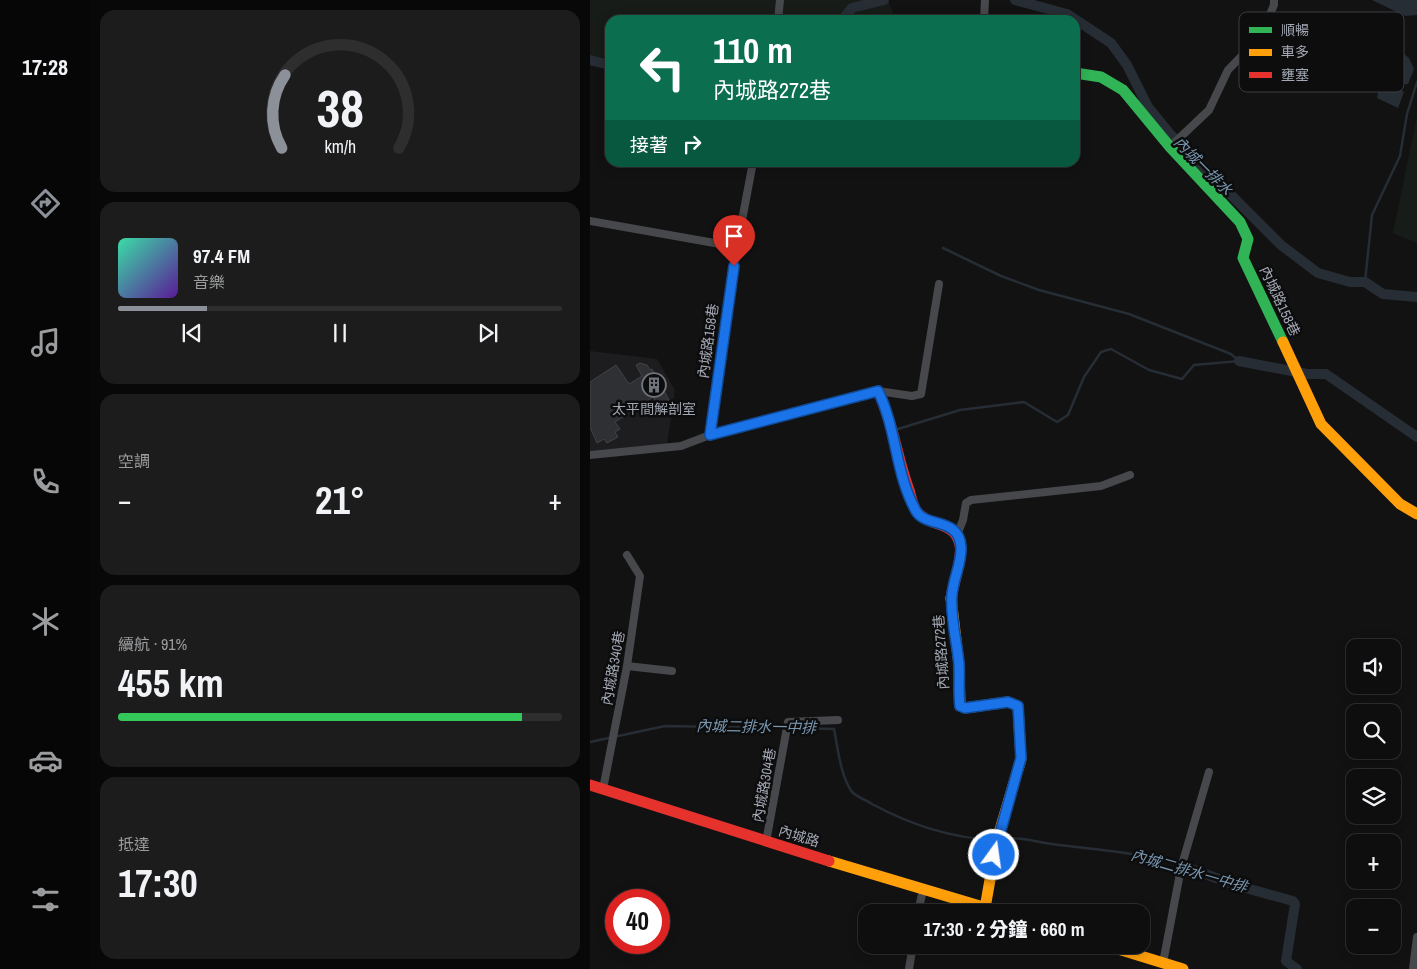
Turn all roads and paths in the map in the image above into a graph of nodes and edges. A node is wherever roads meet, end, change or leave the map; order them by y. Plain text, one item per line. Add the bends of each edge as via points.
1 (780, 0) edge
2 (1274, 0) edge
3 (985, 1) edge
4 (1271, 12) edge
5 (778, 15) edge
6 (984, 15) edge
7 (1239, 59) edge
8 (1080, 73) edge
9 (1172, 145) junction
10 (752, 167) edge
11 (590, 221) edge
12 (737, 247) junction
13 (939, 284) dead end
14 (878, 391) junction
15 (710, 435) junction
16 (590, 455) edge
17 (1130, 475) dead end
18 (1417, 514) edge
19 (957, 535) junction
20 (627, 555) dead end
21 (627, 666) junction
22 (672, 671) dead end
23 (838, 720) dead end
24 (1209, 772) dead end
25 (590, 785) edge
26 (603, 788) junction
27 (766, 842) junction
28 (923, 890) junction
29 (920, 904) edge
30 (971, 904) edge
31 (986, 904) edge
32 (1417, 938) edge
33 (912, 954) edge
34 (1134, 954) edge
35 (1164, 963) junction
36 (909, 969) edge
37 (1183, 969) edge
38 (1413, 969) edge

1 - 5 street
2 - 4 street
3 - 6 street
7 - 9 street via 1228,70 1208,110
8 - 9 street, 內城路158巷 via 1101,77 1123,90
9 - 18 street, 內城路158巷 via 1240,222 1248,239 1243,258 1321,424 1400,504
10 - 12 street, 內城路158巷
11 - 12 street
12 - 15 street, 內城路158巷
13 - 14 street via 921,394 912,396
14 - 15 street
14 - 19 street via 887,410 898,461 916,511 923,517 943,523
15 - 16 street via 682,446
17 - 19 street via 1101,486 971,500 966,503 964,520
19 - 31 street, 內城路272巷 via 961,547 952,598 960,706 1008,702 1018,706 1021,758 997,840
20 - 21 street, 內城路340巷 via 640,576
21 - 22 street
21 - 26 street, 內城路340巷
23 - 27 street, 內城路304巷 via 788,722
24 - 35 street via 1181,868
25 - 26 street, 內城路
26 - 27 street, 內城路
27 - 28 street, 內城路
28 - 29 street
28 - 30 street, 內城路
32 - 38 street
33 - 36 street
34 - 35 street
35 - 37 street

